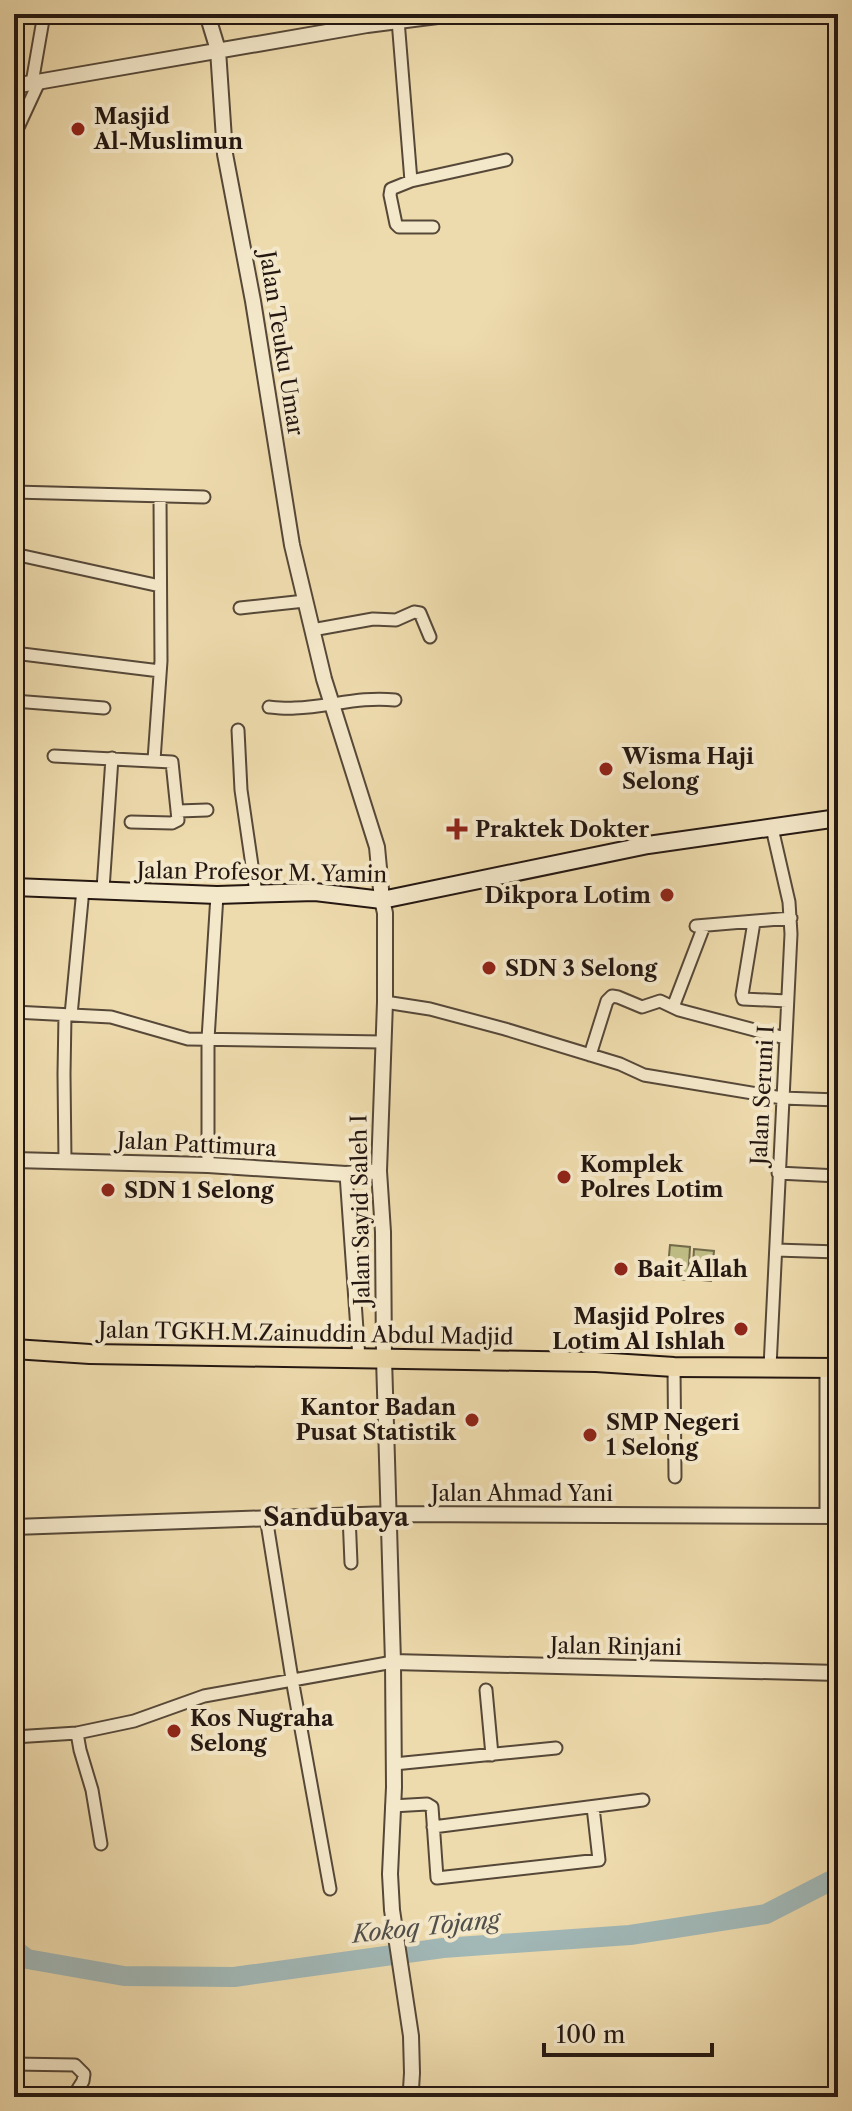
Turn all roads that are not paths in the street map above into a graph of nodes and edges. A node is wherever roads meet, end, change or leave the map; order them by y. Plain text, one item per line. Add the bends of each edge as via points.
1 (44, 14) edge
2 (207, 14) edge
3 (452, 14) edge
4 (398, 20) junction
5 (218, 50) junction
6 (35, 83) junction
7 (14, 86) edge
8 (14, 136) edge
9 (506, 160) dead end
10 (411, 181) junction
11 (433, 227) dead end
12 (14, 492) edge
13 (160, 497) junction
14 (204, 497) dead end
15 (14, 554) edge
16 (160, 586) junction
17 (305, 601) junction
18 (240, 608) dead end
19 (312, 630) junction
20 (430, 637) dead end
21 (14, 653) edge
22 (160, 671) junction
23 (395, 700) dead end
24 (14, 701) edge
25 (332, 703) junction
26 (269, 707) dead end
27 (104, 708) dead end
28 (238, 730) dead end
29 (54, 756) dead end
30 (112, 758) junction
31 (154, 760) junction
32 (207, 810) dead end
33 (178, 811) junction
34 (838, 818) edge
35 (131, 822) dead end
36 (772, 828) junction
37 (14, 887) edge
38 (83, 889) junction
39 (103, 889) junction
40 (256, 893) junction
41 (217, 895) junction
42 (382, 900) junction
43 (791, 918) junction
44 (754, 922) junction
45 (787, 1001) junction
46 (385, 1002) junction
47 (673, 1007) junction
48 (14, 1012) edge
49 (68, 1015) junction
50 (785, 1038) junction
51 (208, 1039) junction
52 (383, 1042) junction
53 (590, 1055) junction
54 (782, 1098) junction
55 (838, 1100) edge
56 (14, 1160) edge
57 (65, 1161) junction
58 (208, 1165) junction
59 (379, 1171) junction
60 (778, 1173) junction
61 (346, 1174) junction
62 (838, 1176) edge
63 (776, 1250) junction
64 (838, 1252) edge
65 (14, 1349) edge
66 (359, 1358) junction
67 (384, 1358) junction
68 (674, 1367) junction
69 (770, 1367) junction
70 (832, 1368) edge
71 (675, 1477) dead end
72 (389, 1514) junction
73 (349, 1515) junction
74 (832, 1516) edge
75 (266, 1517) junction
76 (14, 1527) edge
77 (351, 1563) dead end
78 (393, 1662) junction
79 (838, 1673) edge
80 (292, 1679) junction
81 (486, 1690) dead end
82 (77, 1733) junction
83 (14, 1737) edge
84 (556, 1748) dead end
85 (492, 1755) junction
86 (394, 1764) junction
87 (643, 1800) dead end
88 (392, 1806) junction
89 (593, 1807) junction
90 (433, 1827) junction
91 (101, 1844) dead end
92 (330, 1889) dead end
93 (14, 2064) edge
94 (73, 2097) edge
95 (408, 2097) edge

1 - 6 street
2 - 5 street, Jalan Teuku Umar
3 - 4 street
4 - 5 street
4 - 10 street
5 - 6 street
5 - 17 street, Jalan Teuku Umar via 225,154
6 - 7 street
6 - 8 street
9 - 10 street
10 - 11 street via 391,189 396,224 405,229
12 - 13 street
13 - 14 street
13 - 16 street
15 - 16 street
16 - 22 street
17 - 18 street
17 - 19 street, Jalan Teuku Umar
19 - 20 street via 396,620 414,612 420,613
19 - 25 street, Jalan Teuku Umar
21 - 22 street
22 - 31 street
23 - 25 street
24 - 27 street
25 - 26 street
25 - 42 street, Jalan Sayid Saleh I via 377,847
28 - 40 street
29 - 30 street
30 - 31 street
30 - 39 street
31 - 33 street via 174,764
32 - 33 street
33 - 35 street via 178,820 172,823
34 - 36 main road, Jalan Profesor M. Yamin
36 - 42 main road, Jalan Profesor M. Yamin via 648,845
36 - 43 street, Jalan Seruni I
37 - 38 main road, Jalan Profesor M. Yamin
38 - 39 main road, Jalan Profesor M. Yamin
38 - 49 street
39 - 41 main road, Jalan Profesor M. Yamin
40 - 41 main road, Jalan Profesor M. Yamin
40 - 42 main road, Jalan Profesor M. Yamin via 315,892
41 - 51 street
42 - 46 street, Jalan Sayid Saleh I
43 - 44 street
43 - 45 street, Jalan Seruni I
44 - 45 street via 743,999
44 - 47 street via 700,926
45 - 50 street, Jalan Seruni I
46 - 52 street, Jalan Sayid Saleh I
46 - 53 street via 430,1009
47 - 50 street
47 - 53 street via 660,1001 642,1007 612,996
48 - 49 street
49 - 51 street via 111,1017 182,1038
49 - 57 street
50 - 54 street, Jalan Seruni I
51 - 52 street
51 - 58 street
52 - 59 street, Jalan Sayid Saleh I
53 - 54 street via 644,1075
54 - 55 street
54 - 60 street, Jalan Seruni I
56 - 57 street, Jalan Pattimura
57 - 58 street, Jalan Pattimura
58 - 61 street, Jalan Pattimura
59 - 61 street, Jalan Pattimura
59 - 67 street, Jalan Sayid Saleh I
60 - 62 street
60 - 63 street, Jalan Seruni I
61 - 66 street
63 - 64 street
63 - 69 street, Jalan Seruni I
65 - 66 main road, Jalan TGKH.M.Zainuddin Abdul Madjid
66 - 67 main road, Jalan TGKH.M.Zainuddin Abdul Madjid
67 - 68 main road, Jalan TGKH.M.Zainuddin Abdul Madjid
67 - 72 street, Jalan Sayid Saleh I
68 - 69 main road, Jalan TGKH.M.Zainuddin Abdul Madjid
68 - 71 street
69 - 70 main road, Jalan TGKH.M.Zainuddin Abdul Madjid
70 - 74 street
72 - 73 street, Jalan Ahmad Yani
72 - 74 street, Jalan Ahmad Yani
72 - 78 street, Jalan Sayid Saleh I
73 - 75 street, Jalan Ahmad Yani
73 - 77 street
75 - 76 street, Jalan Ahmad Yani
75 - 80 street
78 - 79 street, Jalan Rinjani
78 - 80 street
78 - 86 street, Jalan Sayid Saleh I
80 - 82 street via 204,1696 134,1721
80 - 92 street
81 - 85 street
82 - 83 street
82 - 91 street
84 - 85 street
85 - 86 street
86 - 88 street, Jalan Sayid Saleh I
87 - 89 street
88 - 90 street via 427,1804 434,1813
88 - 95 street, Jalan Sayid Saleh I via 392,1910 413,2056
89 - 90 street
89 - 90 street via 599,1860 437,1878
93 - 94 street via 75,2065 84,2074

